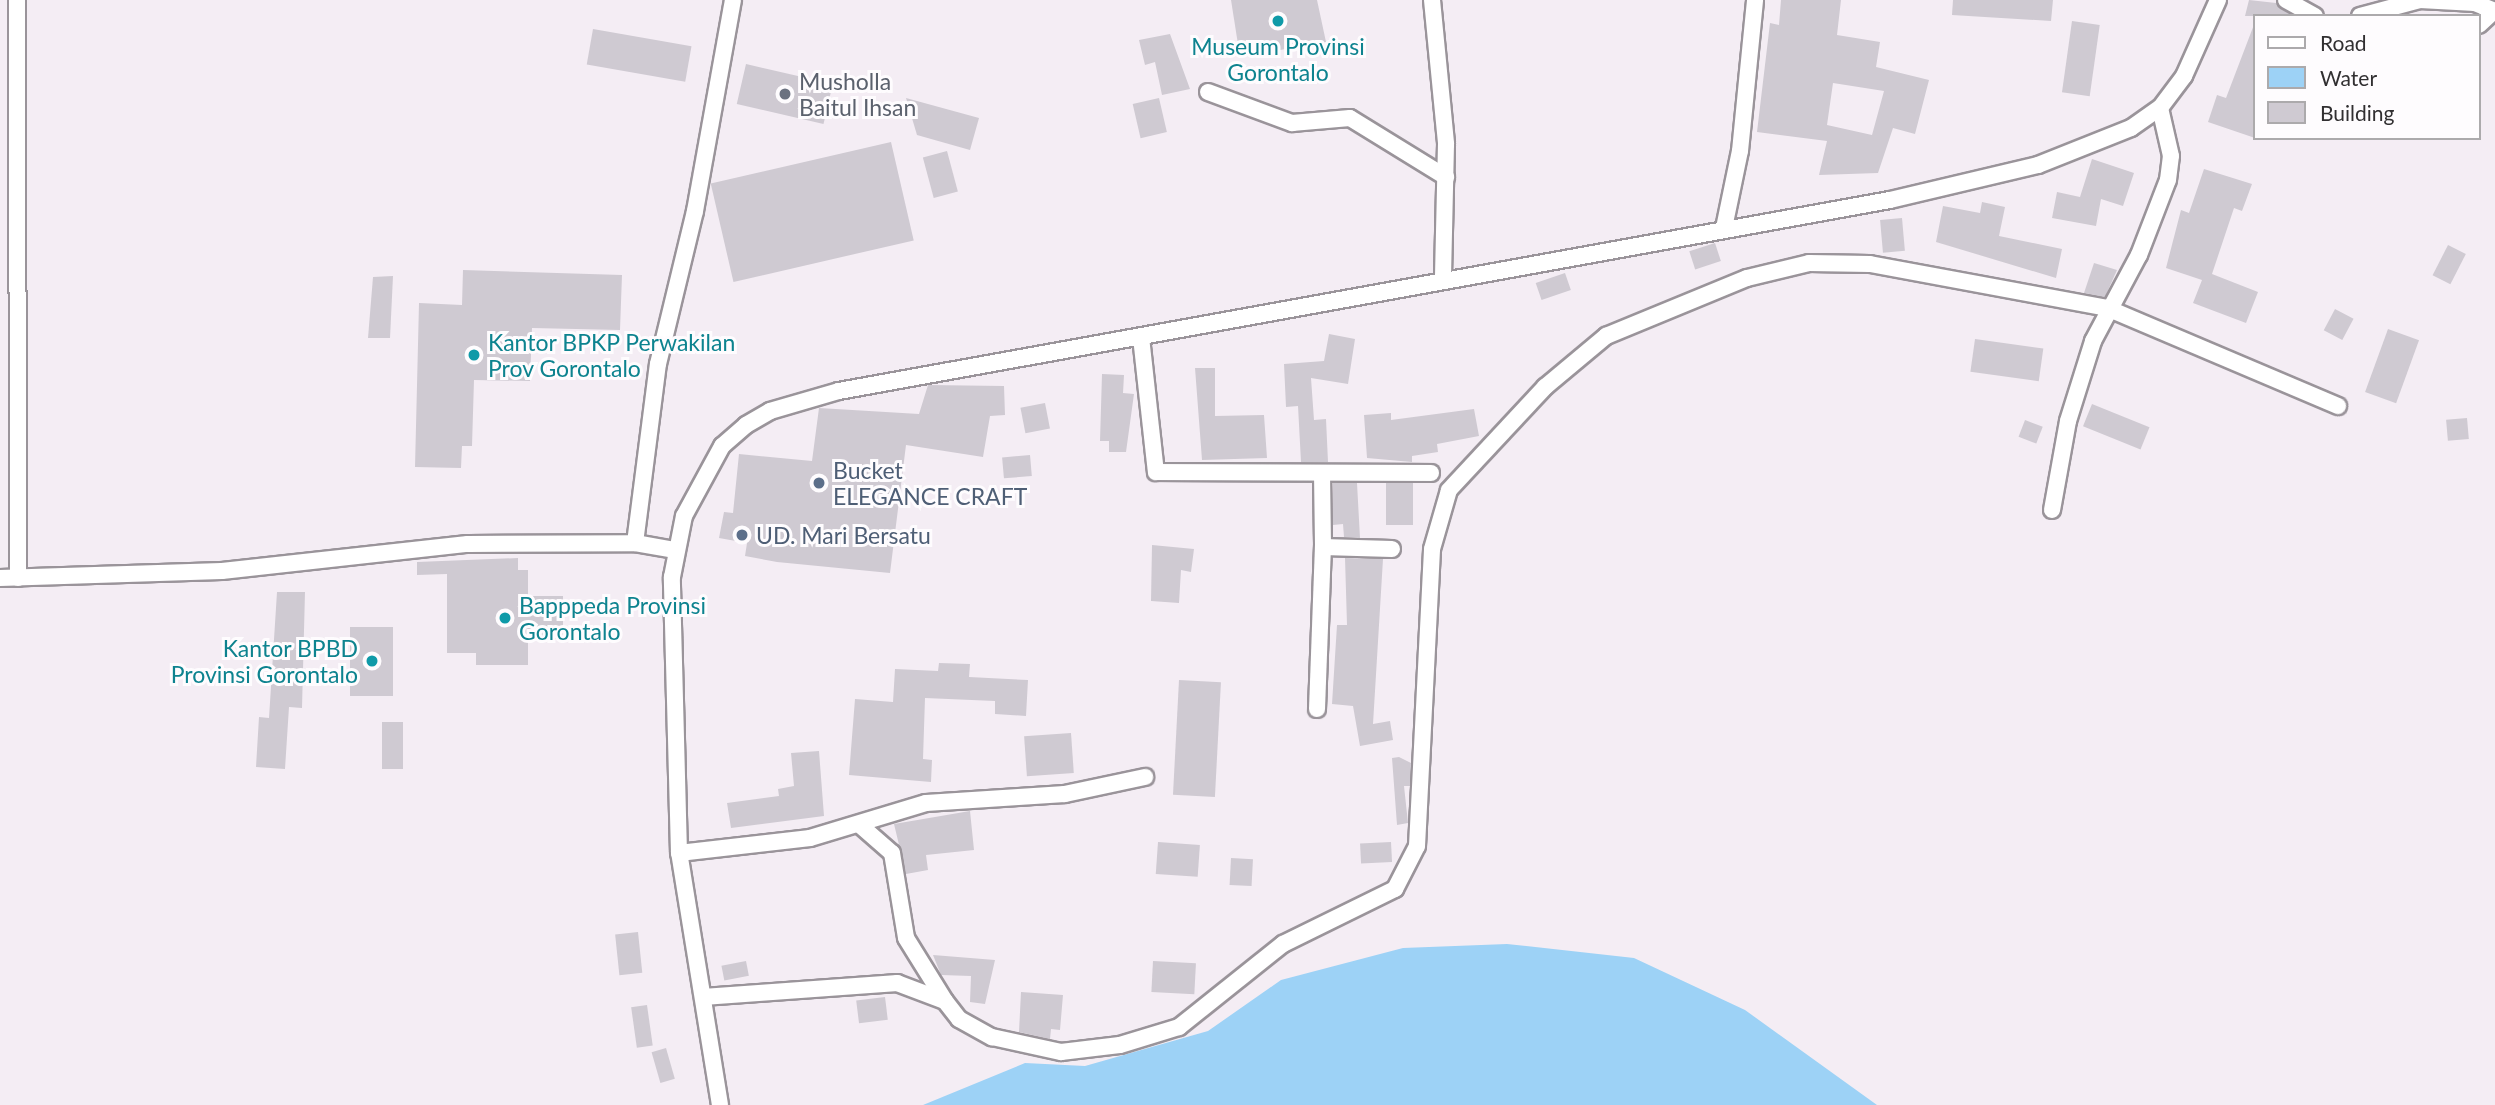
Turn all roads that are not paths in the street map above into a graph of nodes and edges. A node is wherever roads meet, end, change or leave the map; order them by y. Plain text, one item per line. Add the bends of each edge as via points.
1 (17, 0) edge
2 (733, 0) edge
3 (1432, 0) edge
4 (1755, 0) edge
5 (2218, 0) edge
6 (2286, 0) edge
7 (2495, 11) edge
8 (2311, 14) edge
9 (2368, 14) edge
10 (2481, 23) edge
11 (1208, 92) dead end
12 (2160, 108) junction
13 (1446, 177) junction
14 (1724, 228) junction
15 (1443, 280) junction
16 (2107, 309) junction
17 (1141, 337) junction
18 (2339, 406) dead end
19 (1322, 473) junction
20 (1431, 473) dead end
21 (2053, 510) dead end
22 (635, 543) junction
23 (1323, 547) junction
24 (675, 550) junction
25 (1392, 550) dead end
26 (0, 578) edge
27 (18, 578) junction
28 (1317, 709) dead end
29 (1145, 777) dead end
30 (860, 826) junction
31 (678, 853) junction
32 (703, 997) junction
33 (945, 1001) junction
34 (720, 1105) edge

1 - 27 street
2 - 22 street via 695,211 658,364
3 - 13 street
4 - 14 street via 1740,151
5 - 12 street via 2184,76
6 - 8 street
7 - 9 street via 2475,3 2420,0
7 - 10 street
11 - 13 street via 1292,123 1350,118
12 - 14 street via 2131,128 2038,165 1890,200
12 - 16 street via 2171,156 2168,180 2139,255
13 - 15 street
14 - 15 street
15 - 17 street
16 - 18 street
16 - 21 street via 2068,421
16 - 33 street via 1870,264 1809,263 1746,278 1606,336 1482,452 1440,508 1432,548 1417,846 1395,890 1283,944 1179,1027 1120,1045 1060,1052 1028,1046 972,1028
17 - 19 street via 1156,472
17 - 24 street via 839,391 770,411 722,446 684,516
19 - 20 street
19 - 23 street
22 - 24 street
22 - 27 street via 417,547 222,571
23 - 25 street
23 - 28 street
24 - 31 street via 670,692
26 - 27 street
29 - 30 street via 1065,794 926,803
30 - 31 street
30 - 33 street via 892,853 906,938
31 - 32 street
32 - 33 street via 897,984
32 - 34 street

